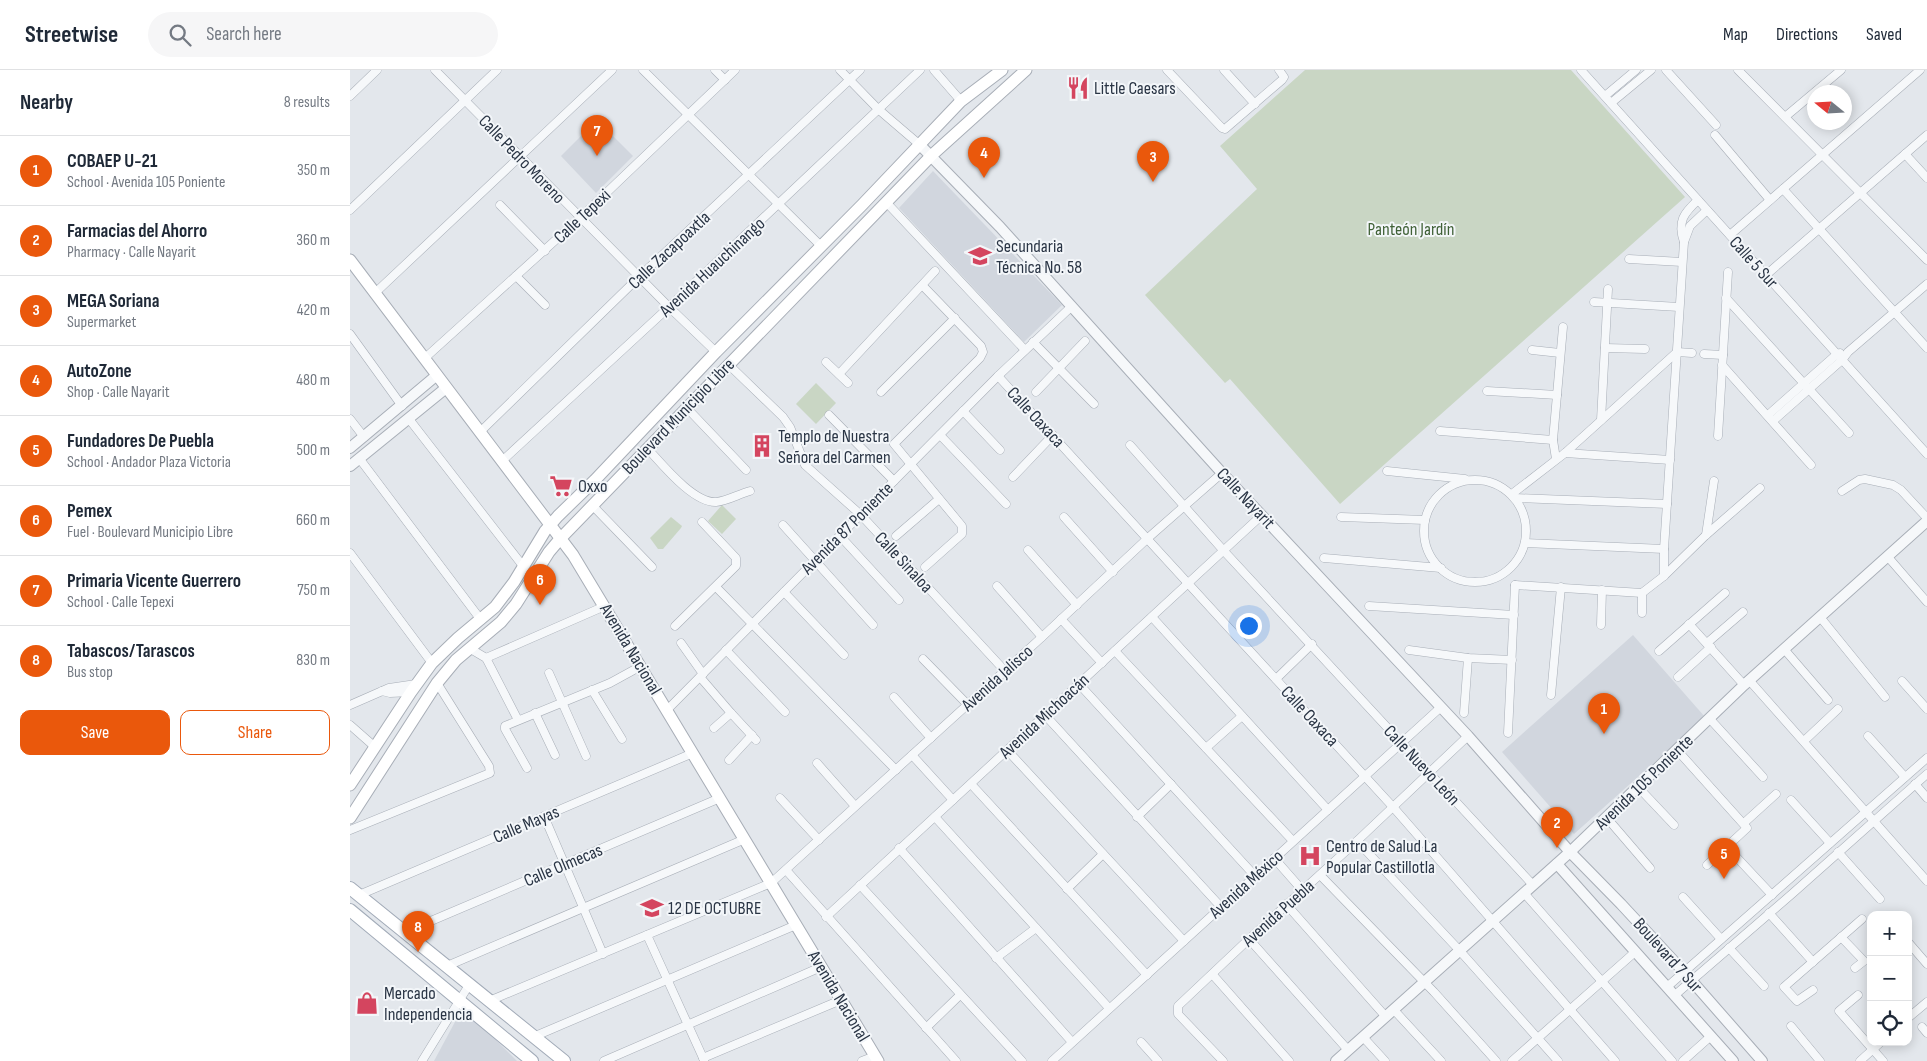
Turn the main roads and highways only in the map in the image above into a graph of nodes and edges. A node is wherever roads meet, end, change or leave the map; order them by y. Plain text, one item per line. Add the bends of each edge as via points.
1 (1002, 70) edge
2 (1026, 70) edge
3 (350, 260) edge
4 (550, 525) junction
5 (560, 538) junction
6 (350, 785) edge
7 (350, 818) edge
8 (355, 891) edge
9 (350, 910) edge
10 (876, 1059) edge
11 (532, 1061) edge
12 (564, 1061) edge

1 - 4 main road, Boulevard Municipio Libre via 962,101
2 - 5 main road, Boulevard Municipio Libre via 932,155
3 - 4 main road, Avenida Nacional
4 - 5 main road, Avenida Nacional
4 - 6 main road, Boulevard Municipio Libre via 506,594 432,663
5 - 7 main road, Boulevard Municipio Libre via 501,622 456,660 437,683
5 - 10 main road, Avenida Nacional via 574,555 642,666
8 - 12 main road
9 - 11 main road

